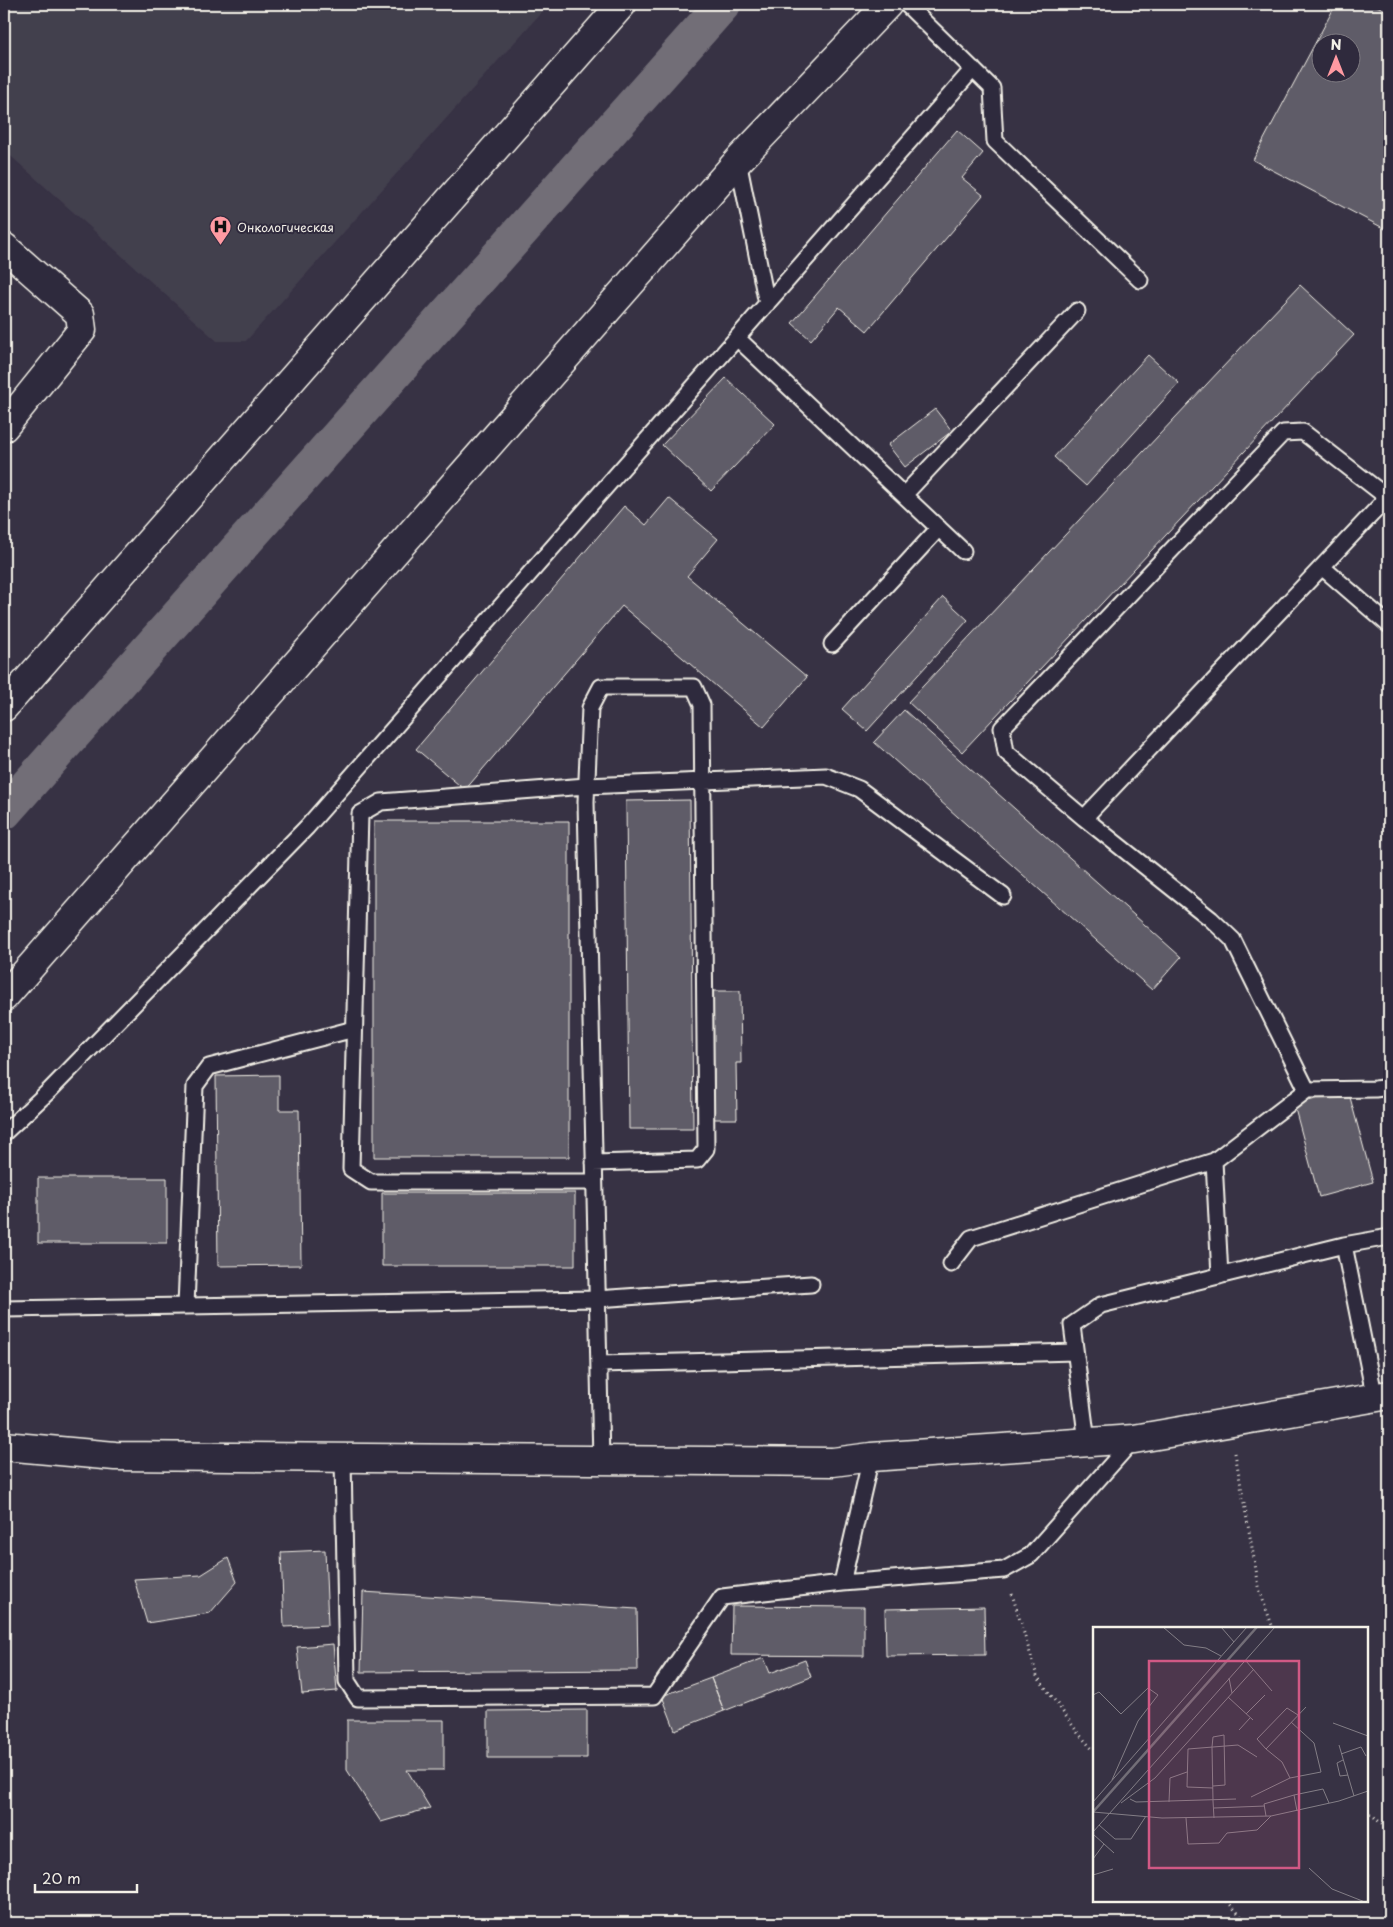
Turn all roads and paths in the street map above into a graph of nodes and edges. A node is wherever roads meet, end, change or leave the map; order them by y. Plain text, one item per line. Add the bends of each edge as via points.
1 (622, 4) edge
2 (888, 4) edge
3 (906, 4) edge
4 (973, 69) junction
5 (738, 161) junction
6 (4, 247) edge
7 (1140, 280) dead end
8 (767, 304) junction
9 (1077, 311) dead end
10 (737, 338) junction
11 (4, 427) edge
12 (904, 495) junction
13 (1388, 497) edge
14 (939, 528) junction
15 (963, 550) dead end
16 (1322, 567) junction
17 (1389, 625) edge
18 (832, 644) dead end
19 (4, 707) edge
20 (701, 781) junction
21 (586, 786) junction
22 (1084, 818) junction
23 (1003, 896) dead end
24 (4, 997) edge
25 (354, 1029) junction
26 (1389, 1087) edge
27 (1307, 1090) junction
28 (4, 1133) edge
29 (1214, 1161) junction
30 (594, 1163) junction
31 (594, 1182) junction
32 (1389, 1236) edge
33 (1344, 1245) junction
34 (950, 1264) dead end
35 (1220, 1276) junction
36 (811, 1284) dead end
37 (597, 1299) junction
38 (186, 1306) junction
39 (4, 1310) edge
40 (1075, 1352) junction
41 (599, 1364) junction
42 (1382, 1397) edge
43 (1230, 1424) junction
44 (1134, 1439) junction
45 (1087, 1442) junction
46 (4, 1446) edge
47 (870, 1457) junction
48 (343, 1458) junction
49 (601, 1460) junction
50 (1004, 1570) junction
51 (842, 1583) junction
52 (1273, 1627) edge
53 (1093, 1750) edge
54 (1368, 1811) edge
55 (1389, 1831) edge
56 (1228, 1902) edge
57 (1247, 1923) edge

1 - 19 street
2 - 5 street
3 - 4 lane
4 - 7 lane via 992,88 995,141
4 - 8 lane
5 - 8 lane
5 - 24 street
6 - 11 street via 80,314 82,330
8 - 10 lane
9 - 12 lane
10 - 12 lane
10 - 28 lane via 307,827
12 - 14 lane
13 - 16 lane
13 - 22 lane via 1303,432 1283,433 1002,728 1006,752
14 - 15 lane
14 - 18 lane
16 - 17 lane
16 - 22 lane
20 - 21 lane
20 - 21 lane via 702,705 694,687 601,687 590,708
20 - 23 lane via 826,776 859,789
20 - 30 lane via 706,1149 697,1160
21 - 25 lane via 381,802 360,814
21 - 30 lane
22 - 27 lane via 1233,940
25 - 31 lane via 351,1169 371,1182
25 - 38 lane via 209,1066 195,1086
26 - 27 lane
27 - 29 lane
29 - 34 lane via 971,1238
29 - 35 lane
30 - 31 lane
31 - 37 lane
32 - 33 lane
33 - 35 lane
33 - 42 lane
35 - 40 lane via 1101,1305 1072,1325
36 - 37 lane
37 - 38 lane
37 - 41 lane
38 - 39 lane
40 - 41 lane
40 - 45 lane
41 - 49 lane
42 - 43 street
43 - 44 street
43 - 52 path via 1260,1592
44 - 45 street
44 - 50 lane via 1031,1555
45 - 47 street
46 - 48 street via 115,1456
47 - 49 street via 833,1462
47 - 51 lane
48 - 49 street
48 - 51 lane via 347,1682 358,1698 654,1696 722,1597
50 - 51 lane
50 - 53 path via 1037,1676
54 - 55 path
56 - 57 path

